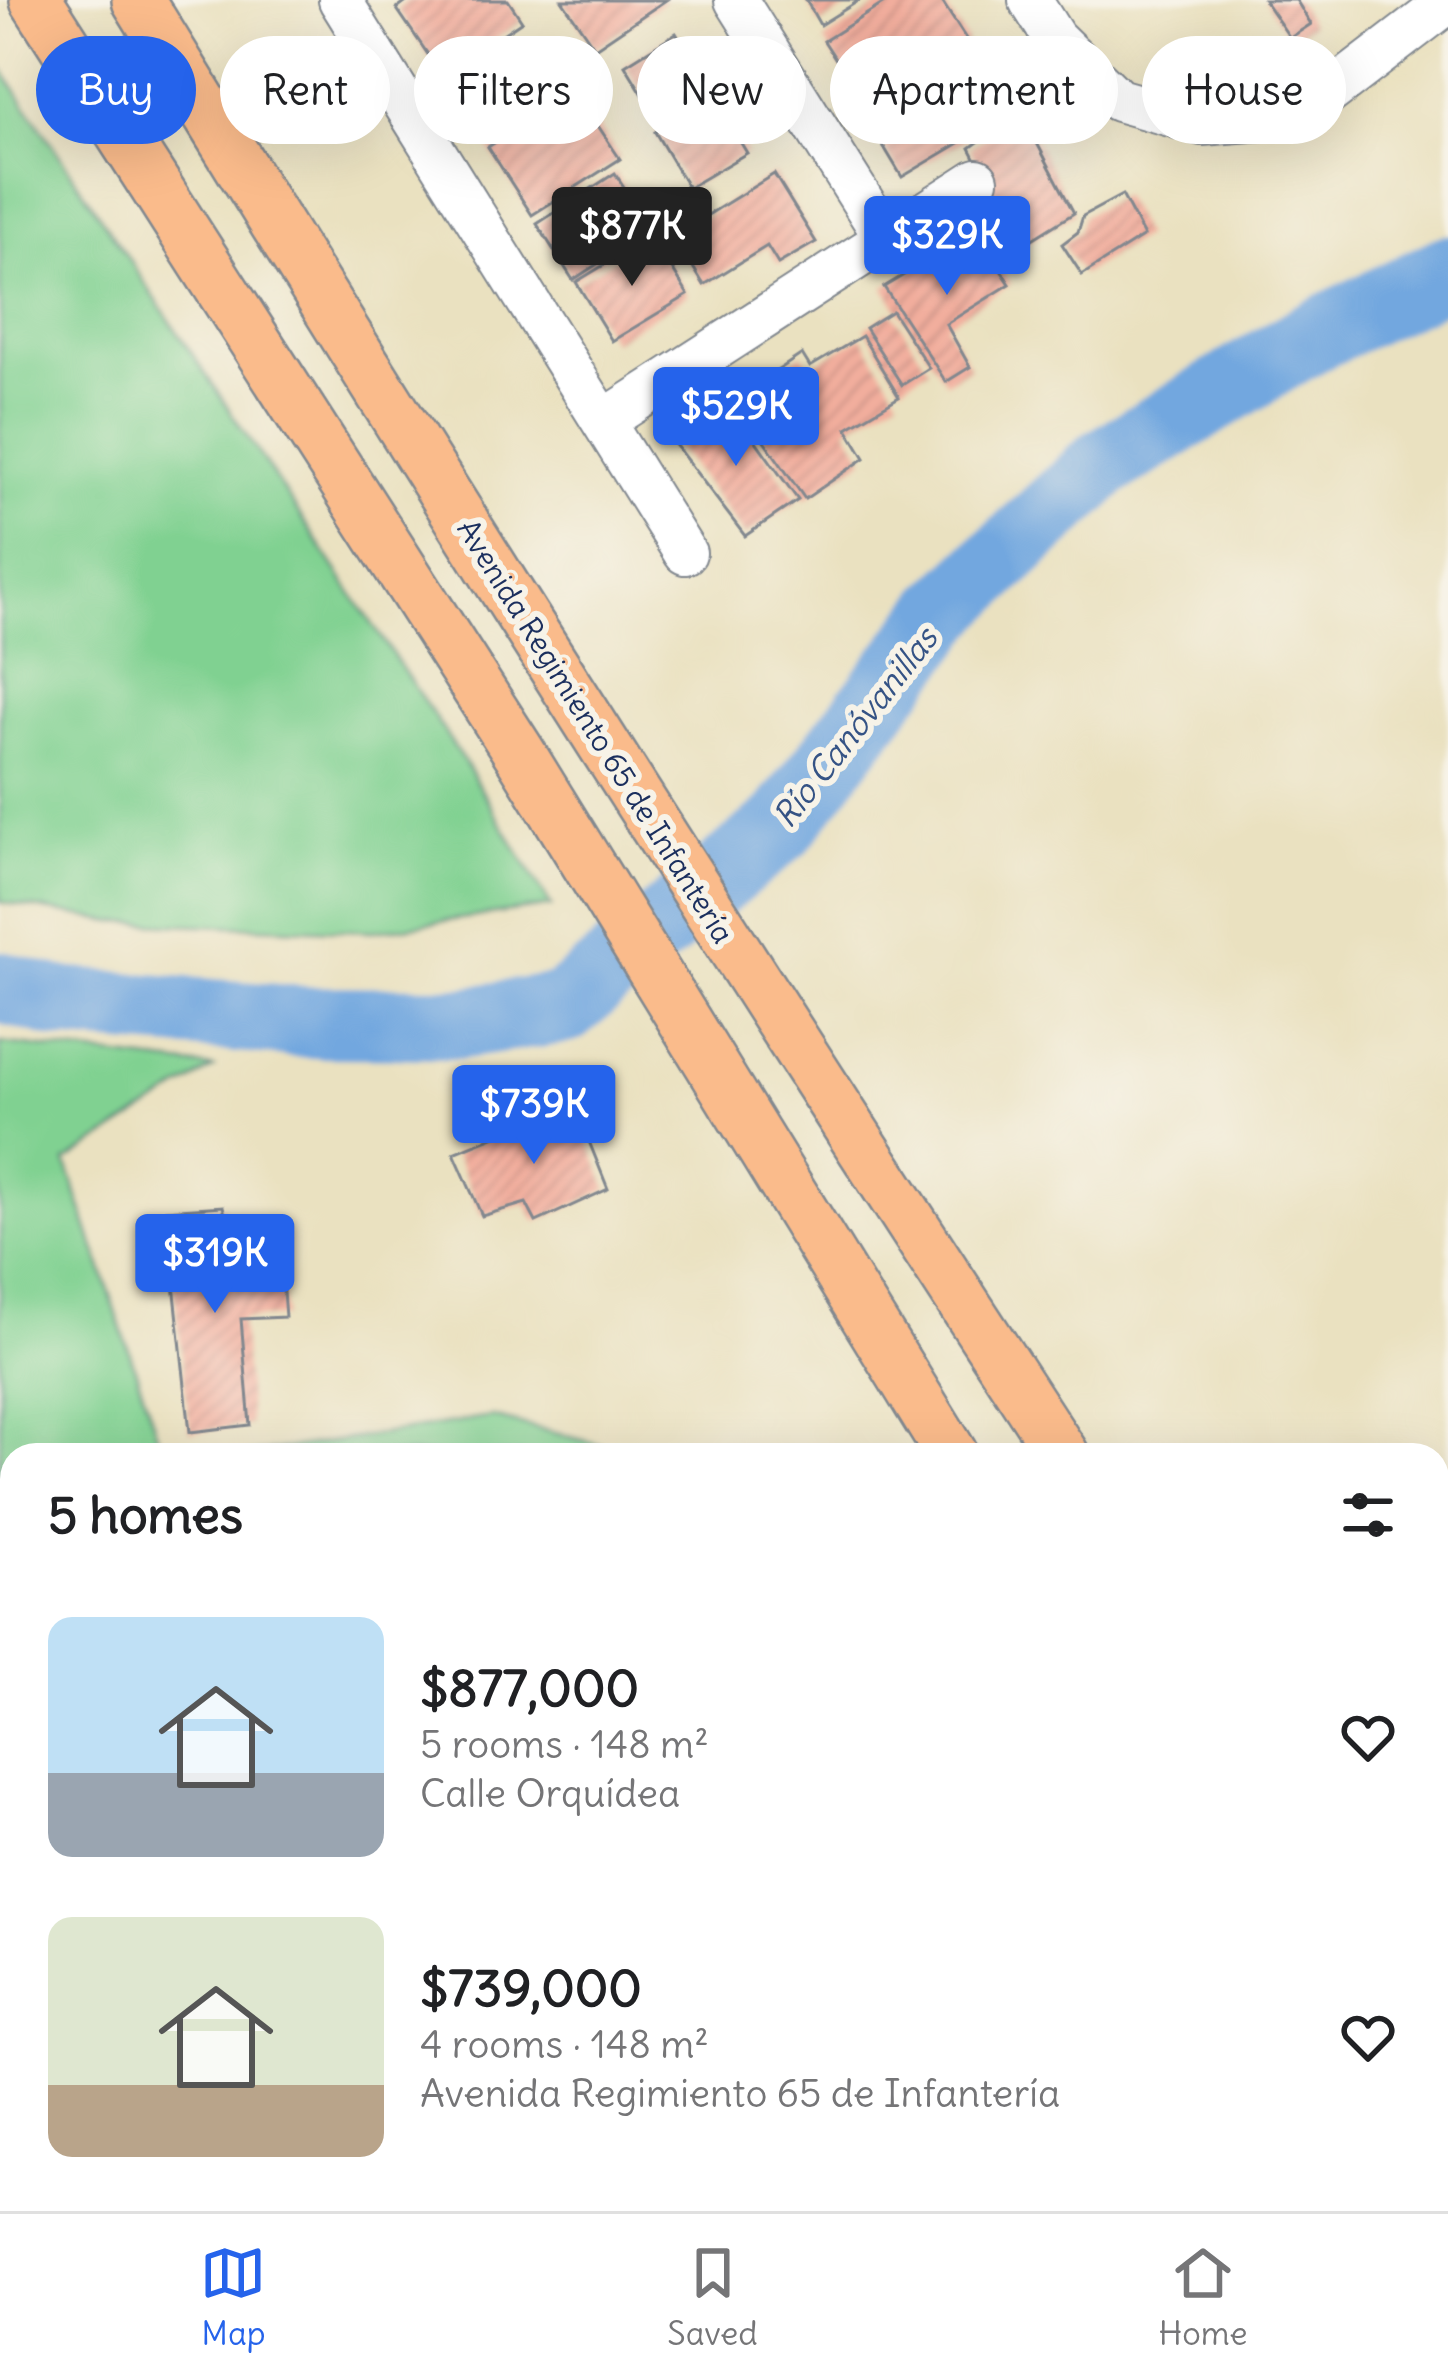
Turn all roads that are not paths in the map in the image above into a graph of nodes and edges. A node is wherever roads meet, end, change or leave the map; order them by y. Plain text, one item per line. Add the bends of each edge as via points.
1 (36, 0) edge
2 (138, 0) edge
3 (340, 0) edge
4 (736, 0) edge
5 (1030, 0) edge
6 (1448, 2) edge
7 (977, 180) dead end
8 (885, 237) junction
9 (604, 422) junction
10 (686, 553) dead end
11 (945, 1443) edge
12 (1056, 1443) edge

1 - 11 main road via 520,754
2 - 12 main road, Avenida Regimiento 65 de Infantería via 358,357
3 - 9 street
4 - 8 street
5 - 6 street via 1054,38 1118,100 1202,124 1299,116
7 - 8 street
8 - 9 street
9 - 10 street

